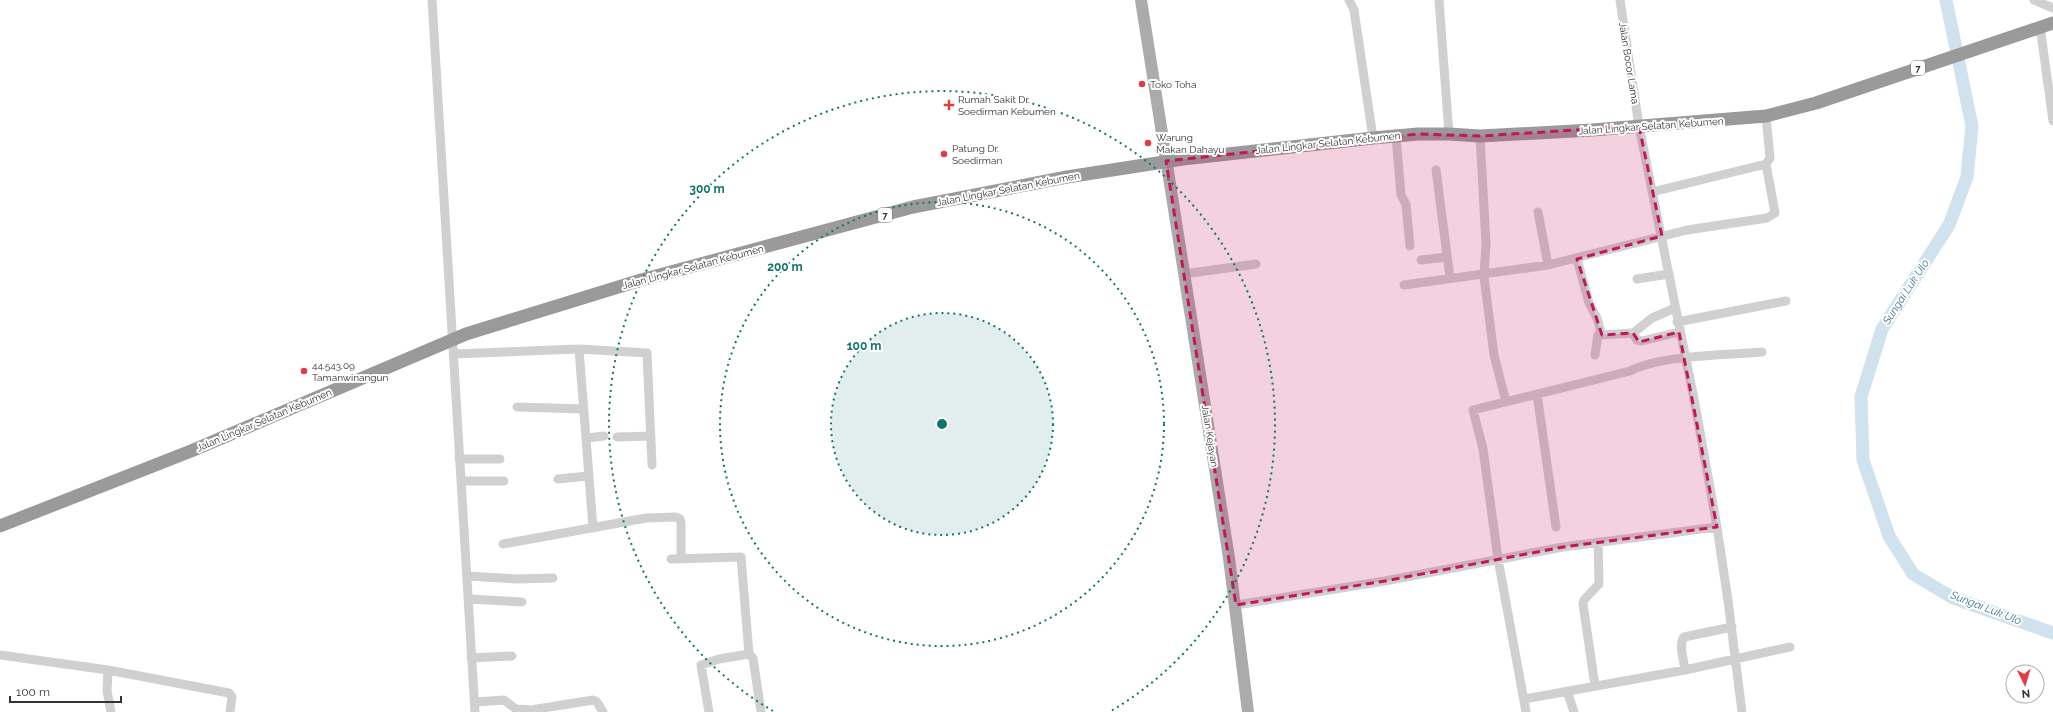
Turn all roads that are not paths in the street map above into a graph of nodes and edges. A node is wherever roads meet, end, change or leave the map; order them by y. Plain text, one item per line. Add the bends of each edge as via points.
1 (432, 0) edge
2 (1141, 0) edge
3 (1349, 0) edge
4 (1439, 0) edge
5 (1620, 0) edge
6 (2034, 0) edge
7 (2053, 8) edge
8 (2053, 23) edge
9 (2040, 26) junction
10 (2049, 64) edge
11 (1766, 116) junction
12 (2053, 121) edge
13 (1639, 126) junction
14 (1449, 134) junction
15 (1396, 136) junction
16 (1480, 136) junction
17 (1373, 138) junction
18 (1166, 161) junction
19 (1766, 164) junction
20 (1436, 170) dead end
21 (1652, 192) junction
22 (1538, 212) dead end
23 (1662, 236) junction
24 (1410, 246) dead end
25 (1447, 257) junction
26 (1577, 259) junction
27 (1421, 260) dead end
28 (1256, 264) dead end
29 (1548, 265) junction
30 (1184, 274) junction
31 (1669, 274) junction
32 (1484, 275) junction
33 (1450, 278) junction
34 (1637, 279) dead end
35 (1404, 285) dead end
36 (1786, 301) dead end
37 (1675, 308) junction
38 (1677, 322) junction
39 (1679, 332) junction
40 (1633, 333) junction
41 (1602, 334) junction
42 (453, 340) junction
43 (580, 349) junction
44 (1762, 352) dead end
45 (454, 354) junction
46 (1595, 355) dead end
47 (1685, 358) junction
48 (1537, 394) junction
49 (1506, 402) junction
50 (517, 407) dead end
51 (584, 409) junction
52 (604, 436) dead end
53 (651, 436) junction
54 (616, 437) dead end
55 (586, 438) junction
56 (459, 458) junction
57 (500, 459) dead end
58 (652, 465) dead end
59 (588, 476) junction
60 (558, 478) dead end
61 (460, 480) junction
62 (504, 481) dead end
63 (0, 526) edge
64 (1556, 527) dead end
65 (1717, 527) junction
66 (593, 528) junction
67 (1598, 542) junction
68 (503, 544) dead end
69 (681, 558) junction
70 (670, 559) dead end
71 (1498, 559) junction
72 (467, 576) junction
73 (552, 578) dead end
74 (468, 599) junction
75 (522, 602) dead end
76 (1236, 605) junction
77 (1732, 627) junction
78 (1790, 647) dead end
79 (749, 654) junction
80 (0, 655) edge
81 (512, 656) dead end
82 (472, 658) junction
83 (1736, 658) junction
84 (108, 670) junction
85 (1685, 670) junction
86 (1595, 686) junction
87 (1567, 691) junction
88 (1524, 699) junction
89 (475, 702) junction
90 (111, 712) edge
91 (230, 712) edge
92 (475, 712) edge
93 (603, 712) edge
94 (709, 712) edge
95 (761, 712) edge
96 (1248, 712) edge
97 (1526, 712) edge
98 (1574, 712) edge
99 (1742, 712) edge

1 - 42 street
2 - 18 main road, Jalan Kejayan
3 - 17 street via 1354,10
4 - 14 street
5 - 13 street, Jalan Bocor Lama
6 - 7 street
8 - 9 highway, Jalan Lingkar Selatan Kebumen / 7
9 - 10 street
9 - 11 highway, Jalan Lingkar Selatan Kebumen / 7 via 1816,103
10 - 12 street
11 - 13 highway, Jalan Lingkar Selatan Kebumen / 7
11 - 19 street via 1770,158
13 - 16 highway, Jalan Lingkar Selatan Kebumen / 7
13 - 21 street, Jalan Bocor Lama
14 - 15 highway, Jalan Lingkar Selatan Kebumen / 7
14 - 16 highway, Jalan Lingkar Selatan Kebumen / 7
15 - 17 highway, Jalan Lingkar Selatan Kebumen / 7
15 - 24 street via 1401,195 1406,204
16 - 32 street via 1486,243
17 - 18 highway, Jalan Lingkar Selatan Kebumen / 7
18 - 30 main road, Jalan Kejayan
18 - 42 highway, Jalan Lingkar Selatan Kebumen / 7 via 1067,177 913,208 641,280
19 - 21 street
19 - 23 street via 1776,210 1772,216
20 - 25 street
21 - 23 street, Jalan Bocor Lama
22 - 29 street
23 - 26 street
23 - 31 street, Jalan Bocor Lama
25 - 27 street
25 - 33 street
26 - 29 street
26 - 41 street via 1589,303
28 - 30 street
29 - 32 street
30 - 76 main road, Jalan Kejayan
31 - 34 street
31 - 37 street, Jalan Bocor Lama
32 - 33 street
32 - 49 street via 1494,355
33 - 35 street
36 - 38 street
37 - 38 street, Jalan Bocor Lama
37 - 40 street via 1652,318
38 - 39 street, Jalan Bocor Lama
39 - 40 street via 1642,342
39 - 47 street, Jalan Bocor Lama
40 - 41 street
41 - 46 street via 1597,336
42 - 45 street
42 - 63 highway, Jalan Lingkar Selatan Kebumen / 7 via 191,450
43 - 45 street
43 - 51 street
43 - 53 street via 648,354
44 - 47 street
45 - 56 street
47 - 48 street via 1642,365 1630,371
47 - 65 street, Jalan Bocor Lama
48 - 49 street
48 - 64 street
49 - 71 street via 1476,408 1473,415 1483,449
50 - 51 street
51 - 55 street
52 - 55 street
53 - 54 street
53 - 58 street
55 - 59 street
56 - 57 street
56 - 61 street
59 - 60 street
59 - 66 street
61 - 62 street
61 - 72 street
65 - 67 street
65 - 77 street, Jalan Bocor Lama
66 - 68 street
66 - 69 street via 646,518 679,518
67 - 71 street
67 - 86 street via 1599,584 1583,604
69 - 70 street
69 - 79 street via 741,557
71 - 76 street via 1385,581
71 - 88 street
72 - 73 street
72 - 74 street
74 - 75 street
74 - 82 street
76 - 96 main road, Jalan Kejayan
77 - 83 street, Jalan Bocor Lama
77 - 85 street via 1684,637 1681,640 1681,647
78 - 83 street
79 - 94 street via 719,659 701,666
79 - 95 street via 753,658
80 - 84 street
81 - 82 street
82 - 89 street
83 - 85 street
83 - 99 street, Jalan Bocor Lama
84 - 90 street via 106,691
84 - 91 street via 229,693 232,697
85 - 86 street
86 - 87 street
87 - 88 street
87 - 98 street
88 - 97 street
89 - 92 street
89 - 93 street via 504,700 516,709 531,710 593,700

